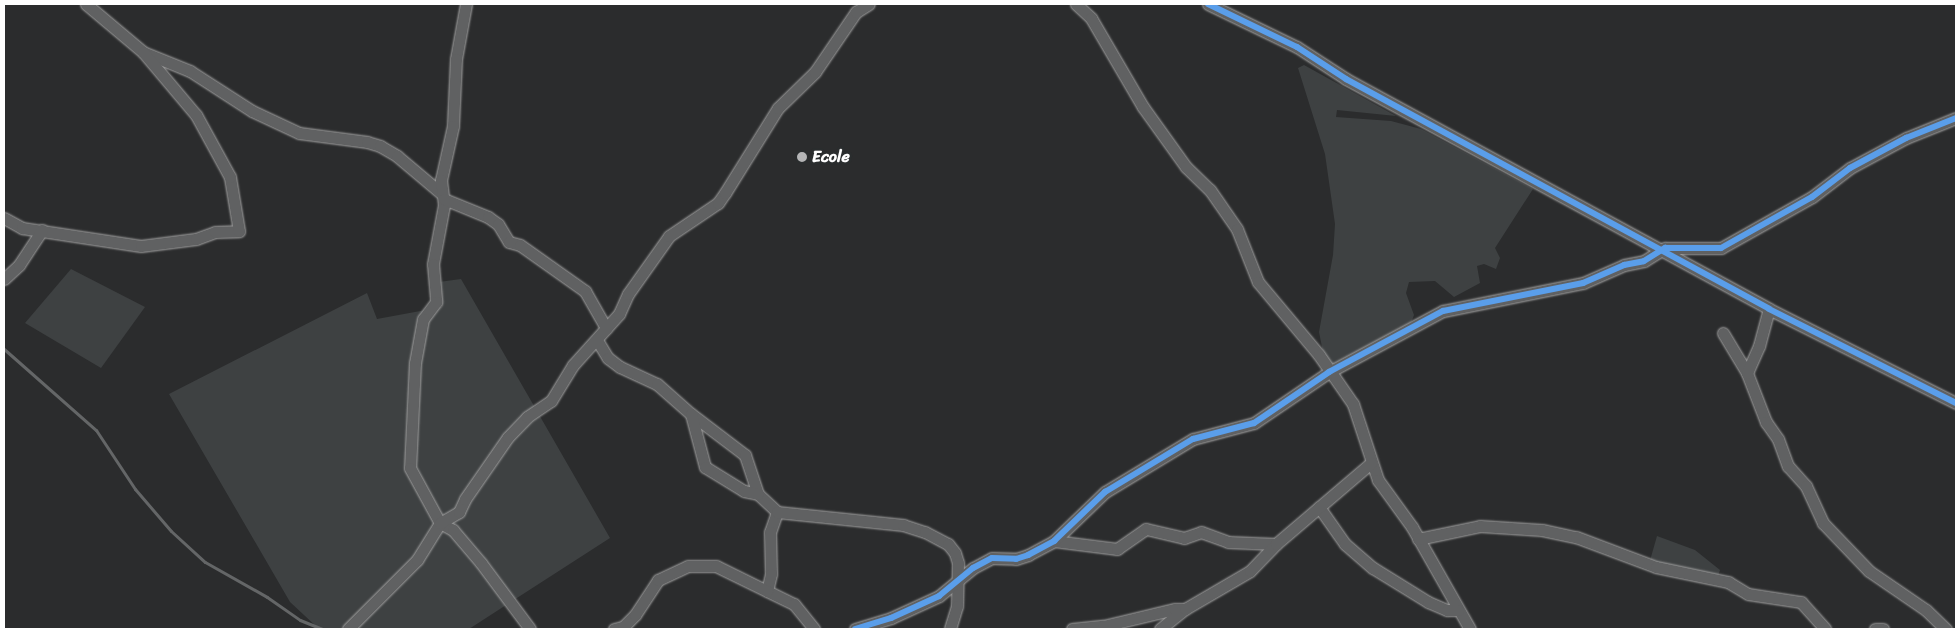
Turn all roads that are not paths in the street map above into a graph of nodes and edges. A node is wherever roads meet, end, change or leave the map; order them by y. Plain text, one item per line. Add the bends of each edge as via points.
1 (86, 4) edge
2 (466, 4) edge
3 (869, 4) edge
4 (1076, 4) edge
5 (1208, 4) edge
6 (144, 52) junction
7 (1956, 118) edge
8 (442, 196) junction
9 (4, 218) edge
10 (42, 230) junction
11 (1662, 250) junction
12 (4, 279) edge
13 (1769, 309) junction
14 (606, 328) junction
15 (1723, 333) dead end
16 (597, 340) junction
17 (1330, 372) junction
18 (1747, 373) junction
19 (1956, 403) edge
20 (691, 414) junction
21 (1371, 463) junction
22 (758, 494) junction
23 (1319, 507) junction
24 (776, 512) junction
25 (440, 523) junction
26 (1418, 539) junction
27 (1054, 541) junction
28 (1276, 544) junction
29 (957, 582) junction
30 (767, 591) junction
31 (1186, 610) junction
32 (1458, 610) junction
33 (348, 629) edge
34 (530, 629) edge
35 (614, 629) edge
36 (814, 629) edge
37 (855, 629) edge
38 (950, 629) edge
39 (1072, 629) edge
40 (1160, 629) edge
41 (1470, 629) edge
42 (1824, 629) edge
43 (1875, 629) edge
44 (1883, 629) edge
45 (1946, 629) edge

1 - 6 street
2 - 8 street via 456,58 453,126
3 - 14 street via 856,12 815,72 778,108 718,202 669,236 656,252 628,294 619,314
4 - 17 street via 1092,18 1143,107 1186,167 1210,190 1237,229 1258,282
5 - 11 street via 1297,47 1346,79
6 - 8 street via 190,71 252,111 286,128 380,146 397,156
6 - 10 street via 196,115 230,178 239,231 214,232 196,239 141,246
7 - 11 street via 1906,138 1850,168 1812,197 1728,245
8 - 14 street via 488,217 498,224 509,242 520,244 584,291
8 - 25 street via 432,264 436,302 423,319 415,363 410,468
9 - 10 street via 16,227
10 - 12 street via 19,265
11 - 13 street
11 - 17 street via 1644,261 1624,265 1583,283 1443,311
13 - 18 street via 1759,346
13 - 19 street
14 - 16 street
15 - 18 street
16 - 20 street via 608,358 657,384
16 - 25 street via 573,365 551,401 527,417 508,437 465,499 460,512
17 - 21 street via 1353,404 1364,430
17 - 27 street via 1254,423 1193,439 1105,492
18 - 45 street via 1788,466 1806,486 1823,523 1869,571 1926,610
20 - 22 street via 746,455
20 - 22 street via 705,467 744,491
21 - 23 street
21 - 26 street
22 - 24 street
23 - 28 street
23 - 32 street via 1345,544 1373,568 1428,602 1448,610
24 - 29 street via 902,525 925,532 948,544 955,553
24 - 30 street via 770,532 771,574
25 - 33 street via 417,560
25 - 34 street via 453,530
26 - 32 street
26 - 42 street via 1480,526 1542,530 1576,537 1656,567 1728,582 1748,594 1801,602
27 - 28 street via 1117,548 1146,529 1184,538 1201,532 1228,542
27 - 29 street via 1016,559 992,558
28 - 31 street via 1250,571
29 - 37 street via 939,596 906,612
29 - 38 street via 957,606
30 - 35 street via 716,566 688,566 658,580 635,615 623,627
30 - 36 street via 794,604
31 - 39 street via 1175,609 1103,626
31 - 40 street
32 - 41 street
43 - 44 street

